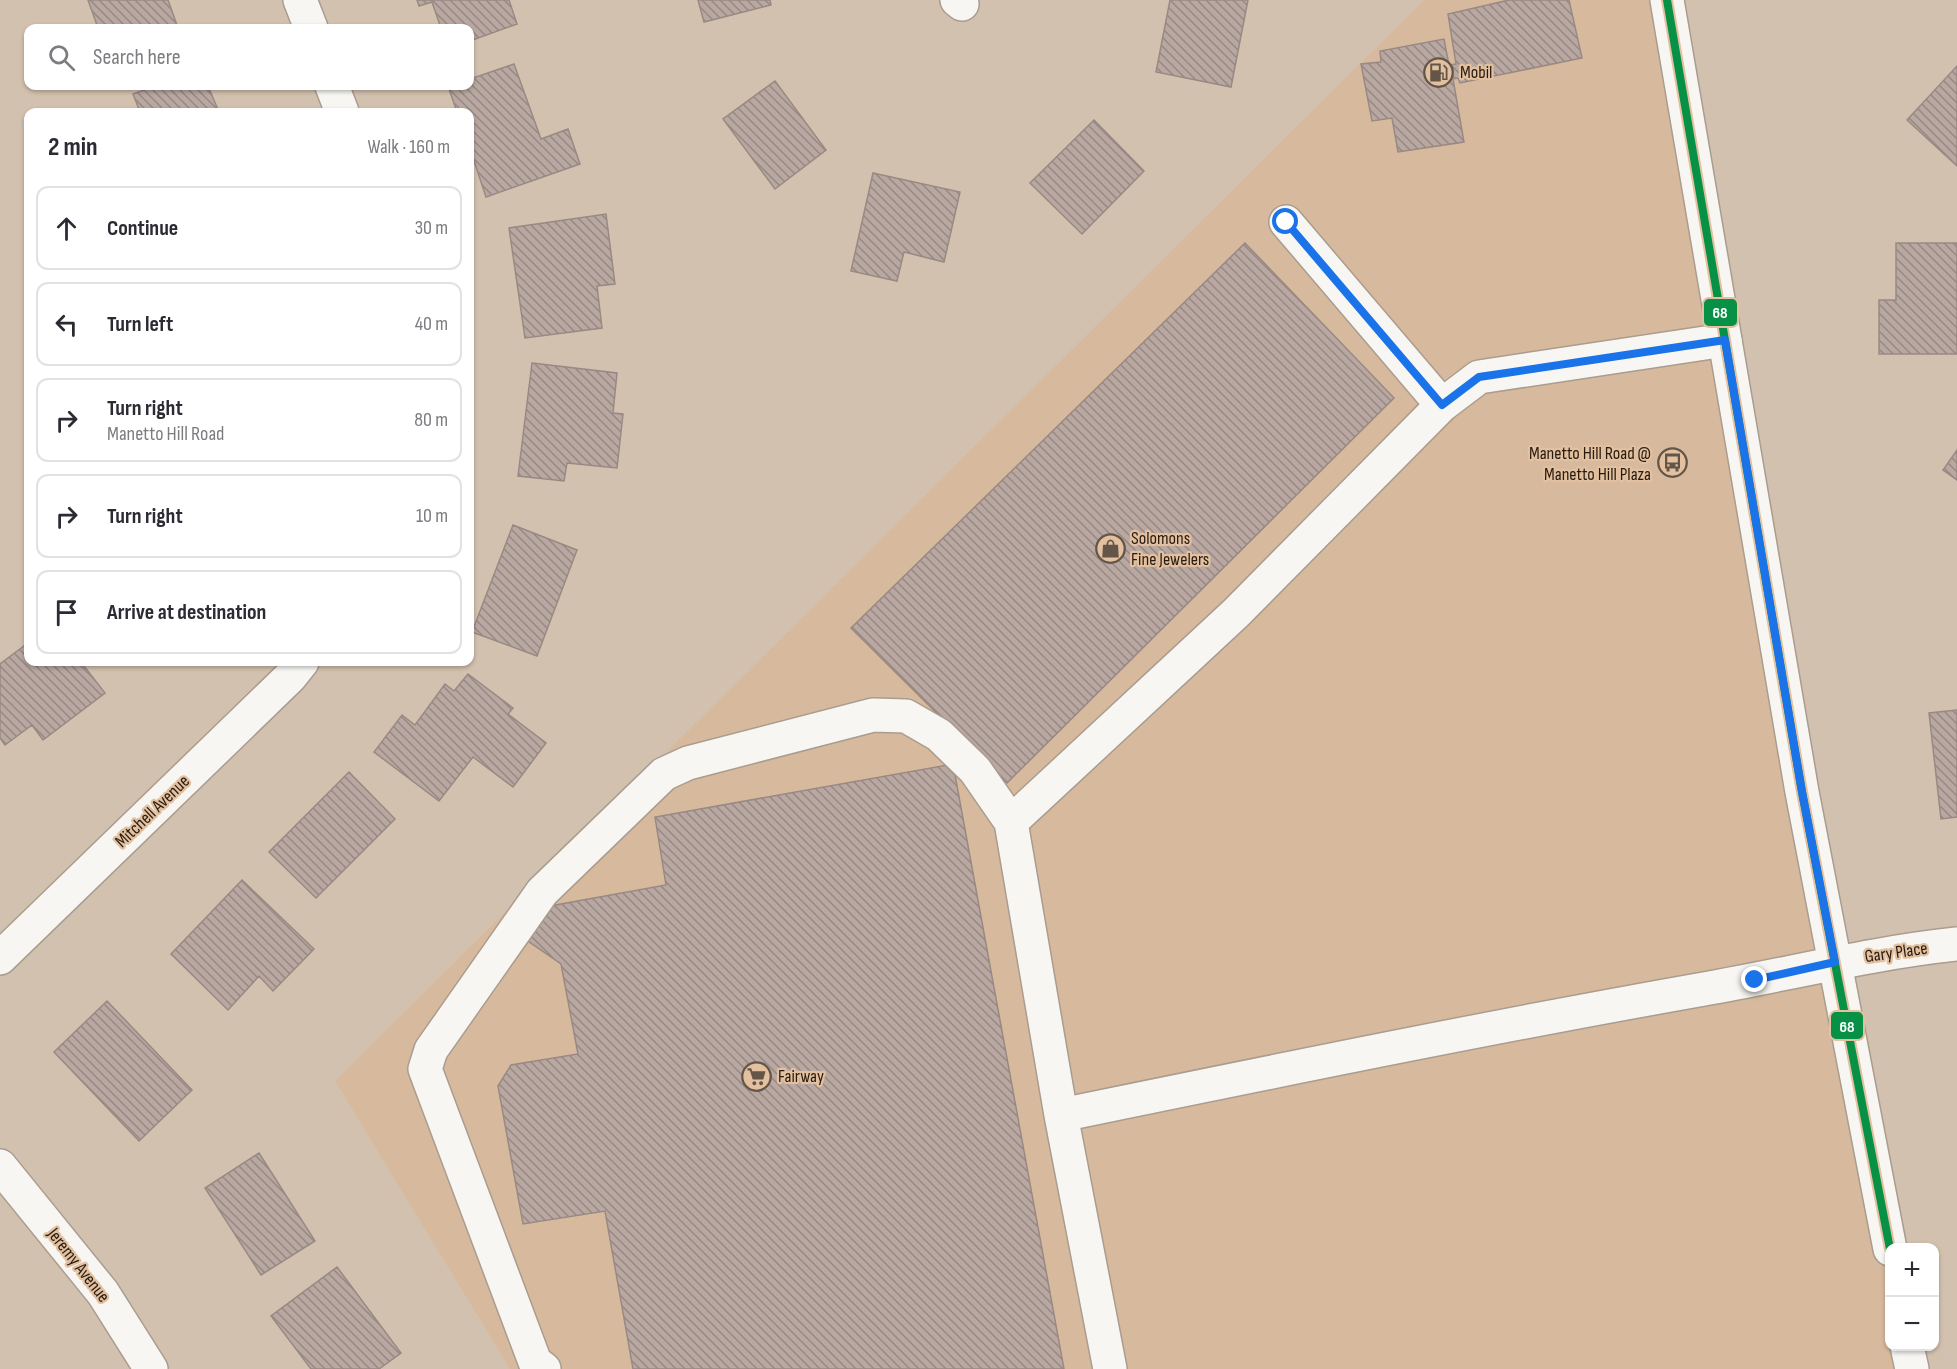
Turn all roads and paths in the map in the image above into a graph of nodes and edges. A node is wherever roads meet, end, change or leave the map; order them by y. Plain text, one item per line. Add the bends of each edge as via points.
1 (300, 0) edge
2 (1667, 0) edge
3 (309, 24) edge
4 (334, 90) edge
5 (340, 108) edge
6 (1286, 222) dead end
7 (1725, 340) junction
8 (1442, 405) junction
9 (299, 666) edge
10 (1011, 822) junction
11 (1957, 944) edge
12 (0, 958) edge
13 (1835, 962) junction
14 (1061, 1115) junction
15 (0, 1166) edge
16 (1889, 1243) edge
17 (1908, 1351) edge
18 (151, 1369) edge
19 (544, 1369) edge
20 (1110, 1369) edge
21 (1912, 1369) edge

1 - 3 main road
2 - 7 main road
4 - 5 main road
6 - 8 main road
7 - 8 main road via 1479,377
7 - 13 main road
8 - 10 main road via 1236,613
9 - 12 main road, Mitchell Avenue
10 - 14 main road
10 - 19 main road via 975,770 939,735 906,716 873,715 688,763 664,774 542,891 431,1050 425,1069 535,1362
11 - 13 main road, Gary Place
13 - 14 main road, Gary Place
13 - 16 main road
14 - 20 main road
15 - 18 main road, Jeremy Avenue via 103,1293
17 - 21 main road

